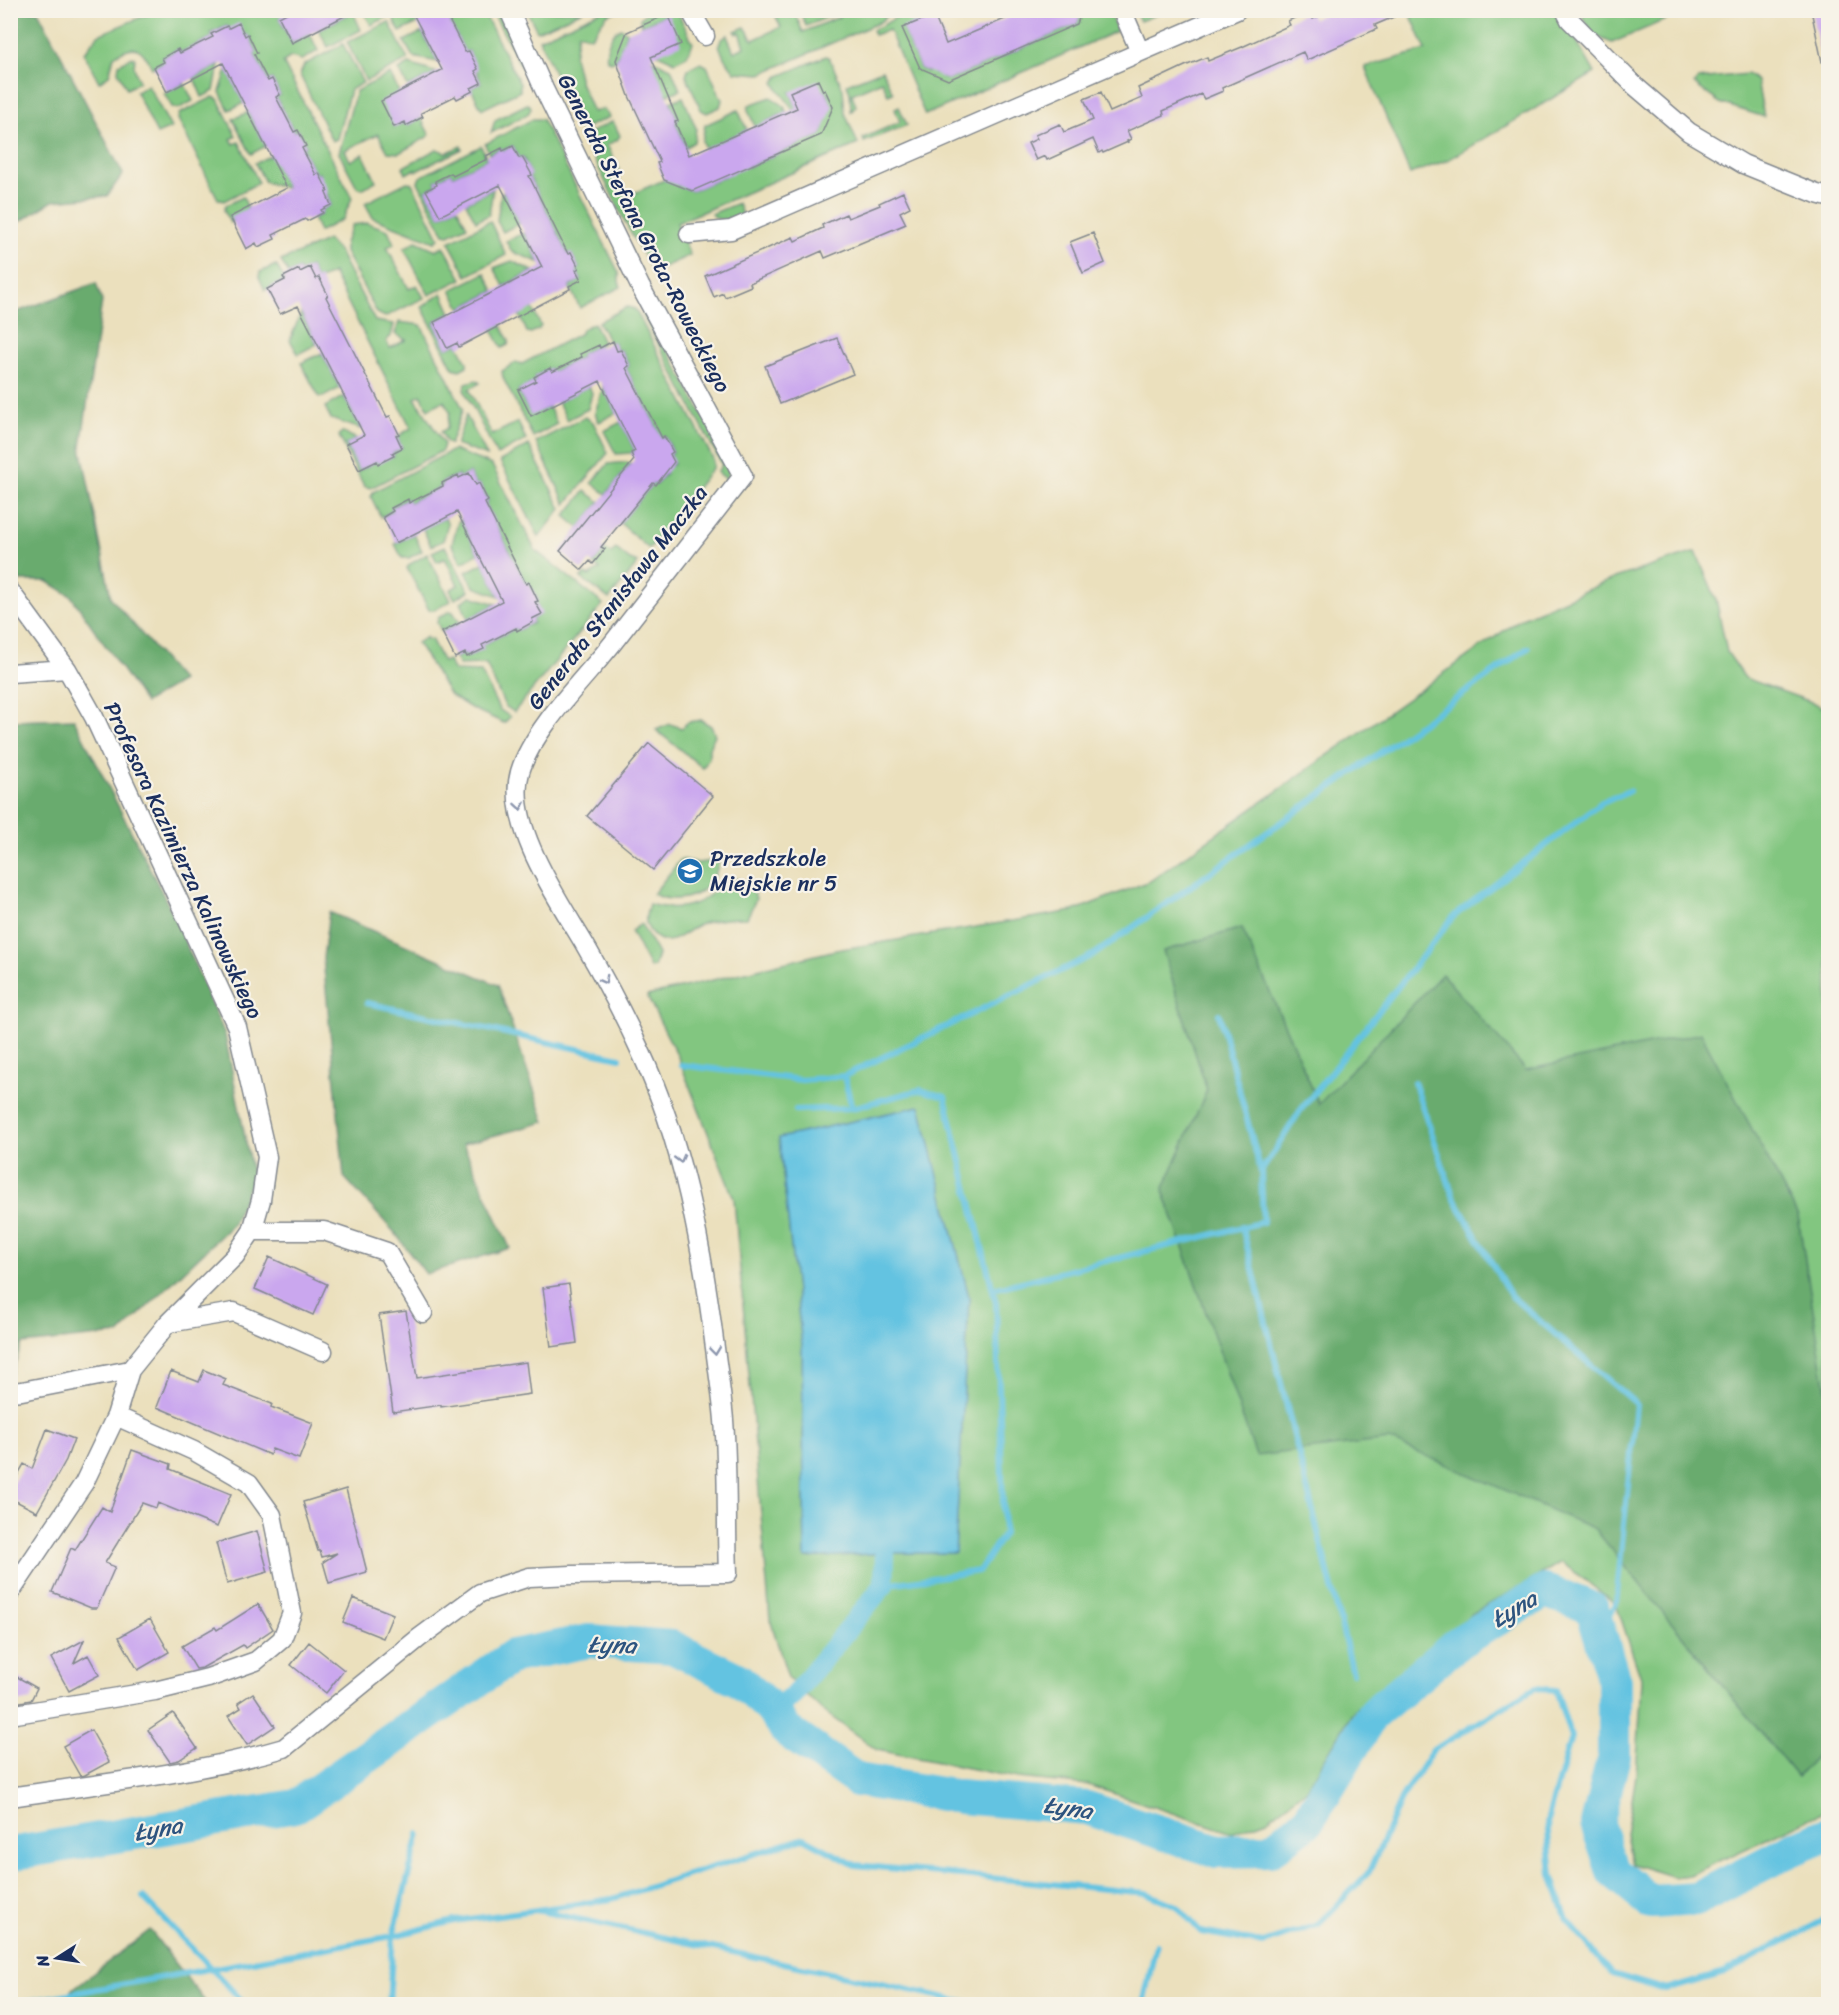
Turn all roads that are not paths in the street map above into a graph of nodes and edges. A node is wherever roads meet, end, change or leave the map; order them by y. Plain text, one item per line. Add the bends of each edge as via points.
1 (509, 10) edge
2 (690, 10) edge
3 (1122, 10) edge
4 (1237, 10) edge
5 (1565, 10) edge
6 (705, 36) dead end
7 (1140, 52) junction
8 (1828, 197) edge
9 (689, 234) dead end
10 (743, 476) joint
11 (11, 591) edge
12 (67, 669) junction
13 (10, 673) edge
14 (252, 1231) junction
15 (423, 1312) dead end
16 (168, 1323) junction
17 (323, 1351) dead end
18 (130, 1370) junction
19 (10, 1392) edge
20 (116, 1416) junction
21 (10, 1593) edge
22 (10, 1715) edge
23 (10, 1797) edge

1 - 10 street, Generała Stefana Grota-Roweckiego via 640,286
2 - 6 street
3 - 7 street
4 - 7 street, Generała Stefana Grota-Roweckiego
5 - 8 street via 1617,69 1689,132 1743,164
7 - 9 street, Generała Stefana Grota-Roweckiego via 730,230
10 -> 23 street, Generała Stanisława Maczka via 550,720 529,749 519,775 519,800 530,843 550,887 639,1046 682,1162 707,1280 724,1421 728,1573 529,1577 480,1593 284,1748 150,1777
11 - 12 street, Profesora Kazimierza Kalinowskiego
12 - 13 street
12 - 14 street, Profesora Kazimierza Kalinowskiego via 94,717 237,1027 267,1157
14 - 15 street via 324,1231 387,1252
14 - 16 street, Profesora Kazimierza Kalinowskiego via 235,1256
16 - 17 street via 234,1312
16 - 18 street, Profesora Kazimierza Kalinowskiego
18 - 19 street
18 - 20 street, Profesora Kazimierza Kalinowskiego
20 - 21 street, Profesora Kazimierza Kalinowskiego via 84,1483
20 - 22 street via 194,1451 249,1483 272,1515 292,1613 282,1639 256,1661 155,1691

